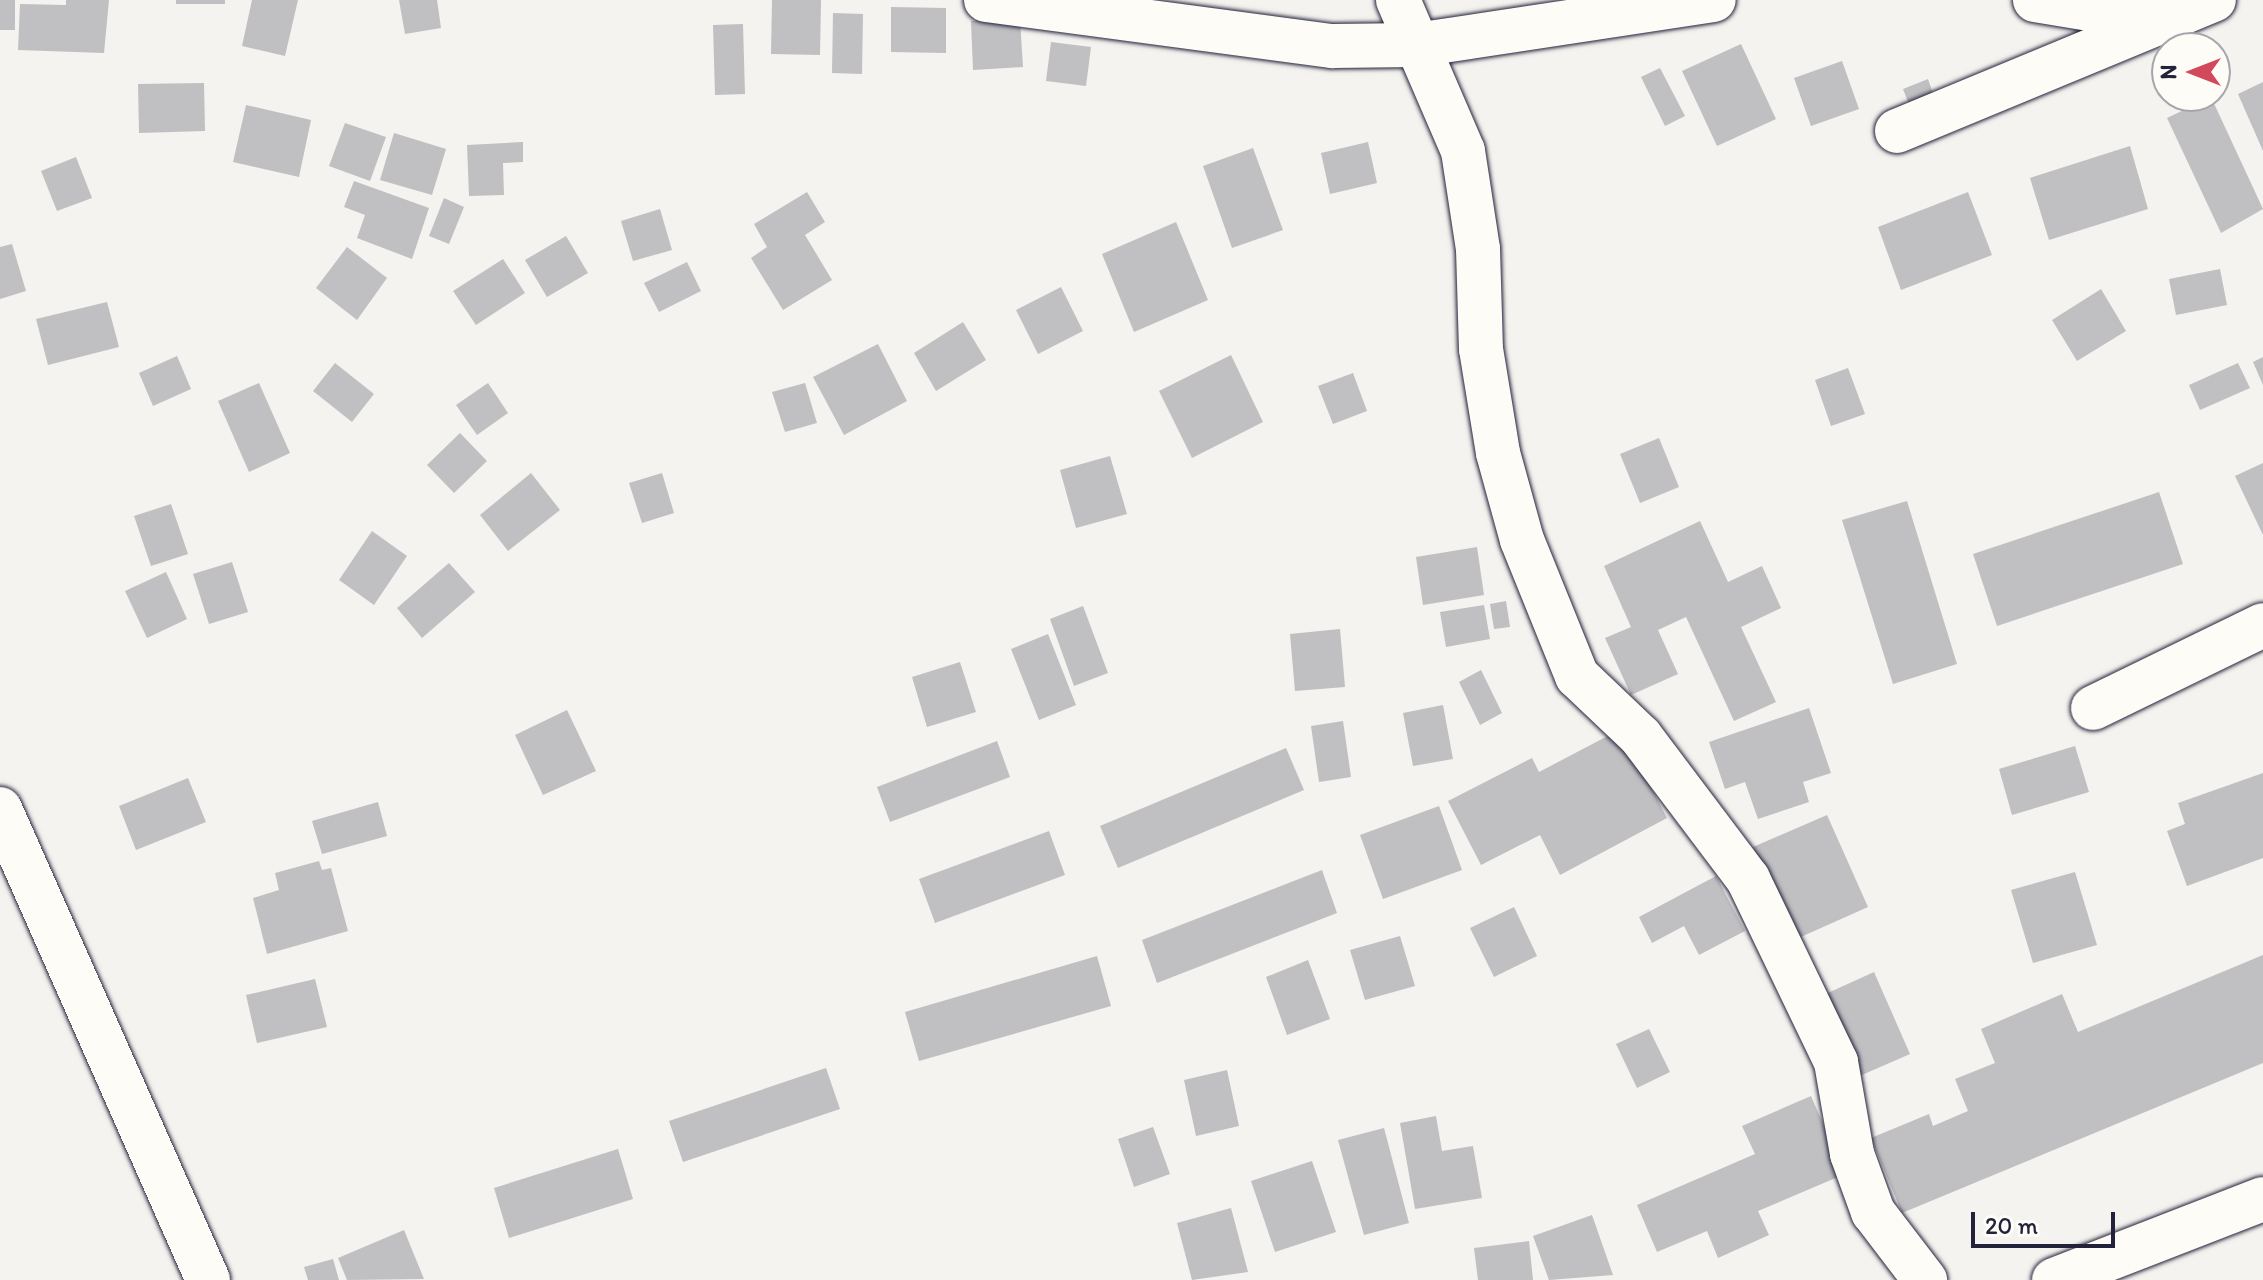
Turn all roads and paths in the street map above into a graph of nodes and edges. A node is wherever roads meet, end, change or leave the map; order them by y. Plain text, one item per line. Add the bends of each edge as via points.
1 (986, 0) edge
2 (1398, 0) edge
3 (1714, 0) edge
4 (2035, 0) edge
5 (2214, 0) edge
6 (2162, 21) junction
7 (1416, 45) junction
8 (1897, 131) dead end
9 (2263, 625) edge
10 (2093, 708) dead end
11 (0, 809) edge
12 (2263, 1199) edge
13 (208, 1280) edge
14 (1925, 1280) edge
15 (2054, 1280) edge

1 - 7 street via 1333,46
2 - 7 street
3 - 7 street
4 - 6 street
5 - 6 street
6 - 8 street
7 - 14 street via 1463,151 1478,249 1481,349 1498,453 1522,540 1577,676 1641,737 1748,879 1836,1062 1852,1154 1873,1212
9 - 10 street
11 - 13 street
12 - 15 street

